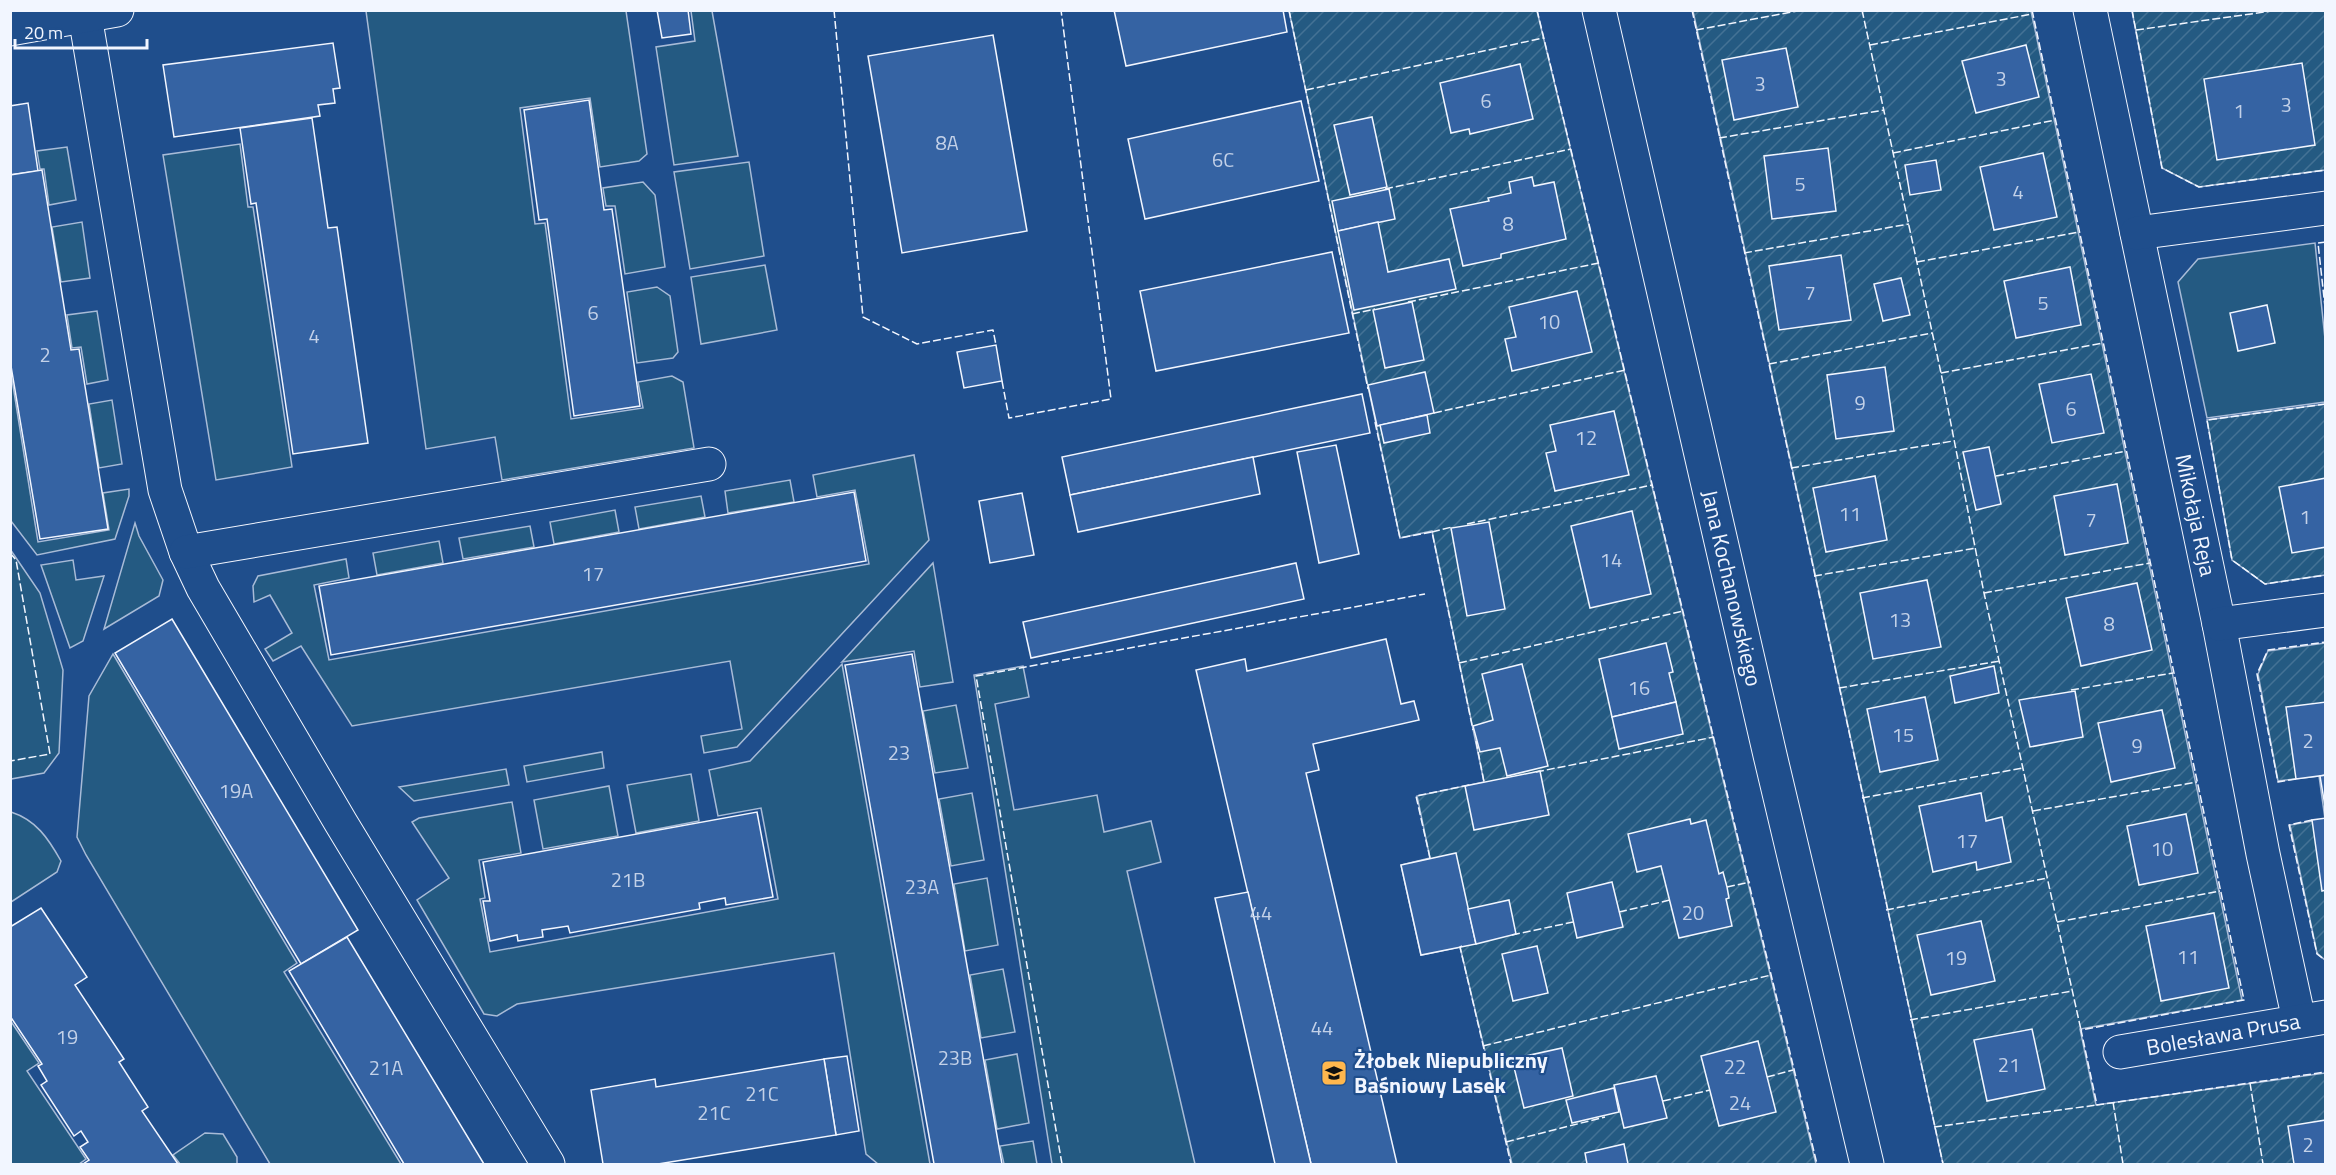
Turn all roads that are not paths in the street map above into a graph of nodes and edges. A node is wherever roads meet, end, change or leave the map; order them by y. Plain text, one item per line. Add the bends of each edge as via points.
1 (117, 10) edge
2 (1599, 10) edge
3 (2090, 10) edge
4 (85, 16) junction
5 (10, 29) edge
6 (2325, 208) edge
7 (2137, 233) junction
8 (709, 464) dead end
9 (186, 552) junction
10 (2325, 610) edge
11 (2219, 624) junction
12 (2312, 1018) edge
13 (2120, 1052) dead end
14 (548, 1164) edge
15 (1867, 1164) edge

1 - 4 street
2 - 15 street, Jana Kochanowskiego
3 - 7 street, Mikołaja Reja
4 - 5 street
4 - 9 street via 165,490
6 - 7 street
7 - 11 street, Mikołaja Reja
8 - 9 street
9 - 14 street via 203,588 341,823
10 - 11 street
11 - 12 street, Mikołaja Reja via 2264,854
12 - 13 street, Bolesława Prusa

